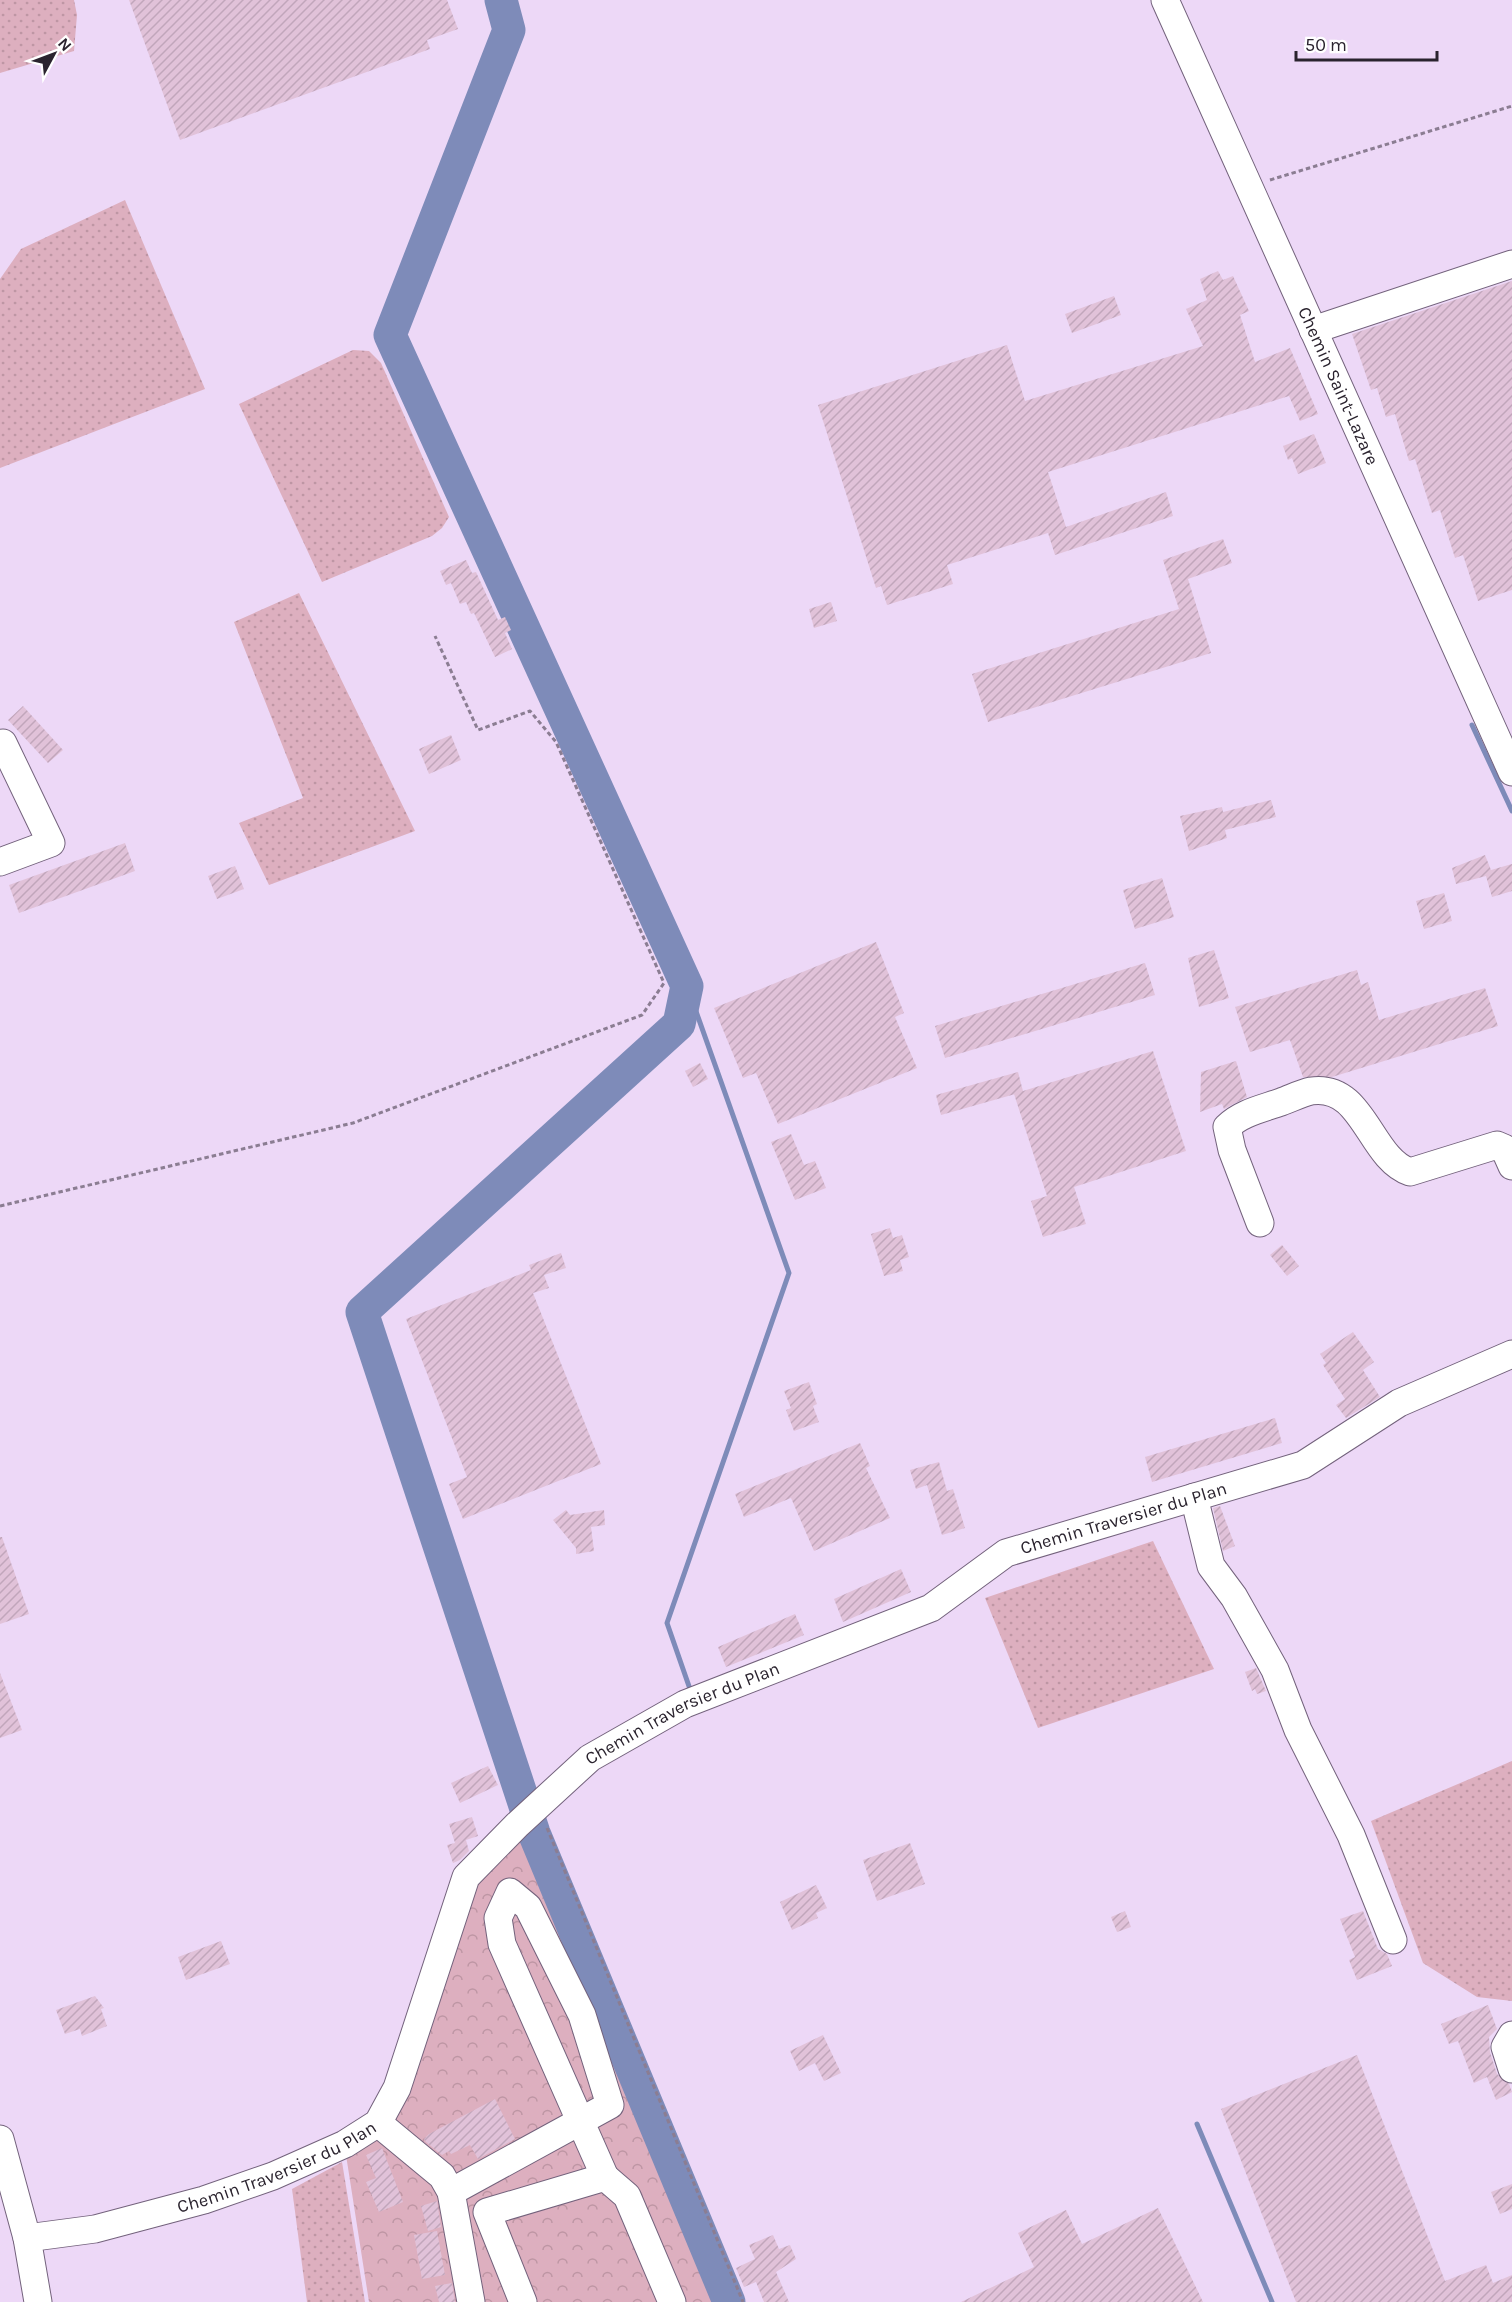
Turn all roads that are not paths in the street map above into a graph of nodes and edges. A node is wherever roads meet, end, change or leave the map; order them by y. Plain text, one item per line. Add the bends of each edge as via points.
1 (1165, 0) edge
2 (1512, 264) edge
3 (1320, 328) junction
4 (0, 744) edge
5 (1512, 772) edge
6 (0, 862) edge
7 (1512, 1166) edge
8 (1260, 1223) dead end
9 (1512, 1354) edge
10 (1194, 1497) junction
11 (1393, 1940) dead end
12 (1512, 2035) edge
13 (1512, 2068) edge
14 (378, 2123) junction
15 (582, 2123) junction
16 (0, 2139) edge
17 (605, 2177) junction
18 (451, 2192) junction
19 (27, 2238) junction
20 (38, 2302) edge
21 (471, 2302) edge
22 (523, 2302) edge
23 (672, 2302) edge

1 - 3 street, Chemin Saint-Lazare
2 - 3 street
3 - 5 street, Chemin Saint-Lazare
4 - 6 street via 3,742 51,843
7 - 8 street via 1504,1148 1497,1145 1410,1172 1388,1156 1345,1099 1312,1091 1237,1118 1227,1127
9 - 10 street, Chemin Traversier du Plan via 1399,1403 1303,1465
10 - 11 street via 1211,1566 1234,1597 1275,1670 1298,1730 1351,1835
10 - 14 street, Chemin Traversier du Plan via 1006,1552 931,1608 685,1704 590,1758 466,1877 397,2088
12 - 13 street via 1505,2047
14 - 18 street via 442,2176
14 - 19 street, Chemin Traversier du Plan via 345,2144 273,2176 204,2200 95,2229
15 - 15 street via 610,2105 582,2015 528,1907 510,1892 498,1918 502,1944
15 - 17 street
15 - 18 street
16 - 19 street
17 - 22 street via 487,2212
17 - 23 street via 627,2196
18 - 21 street
19 - 20 street

